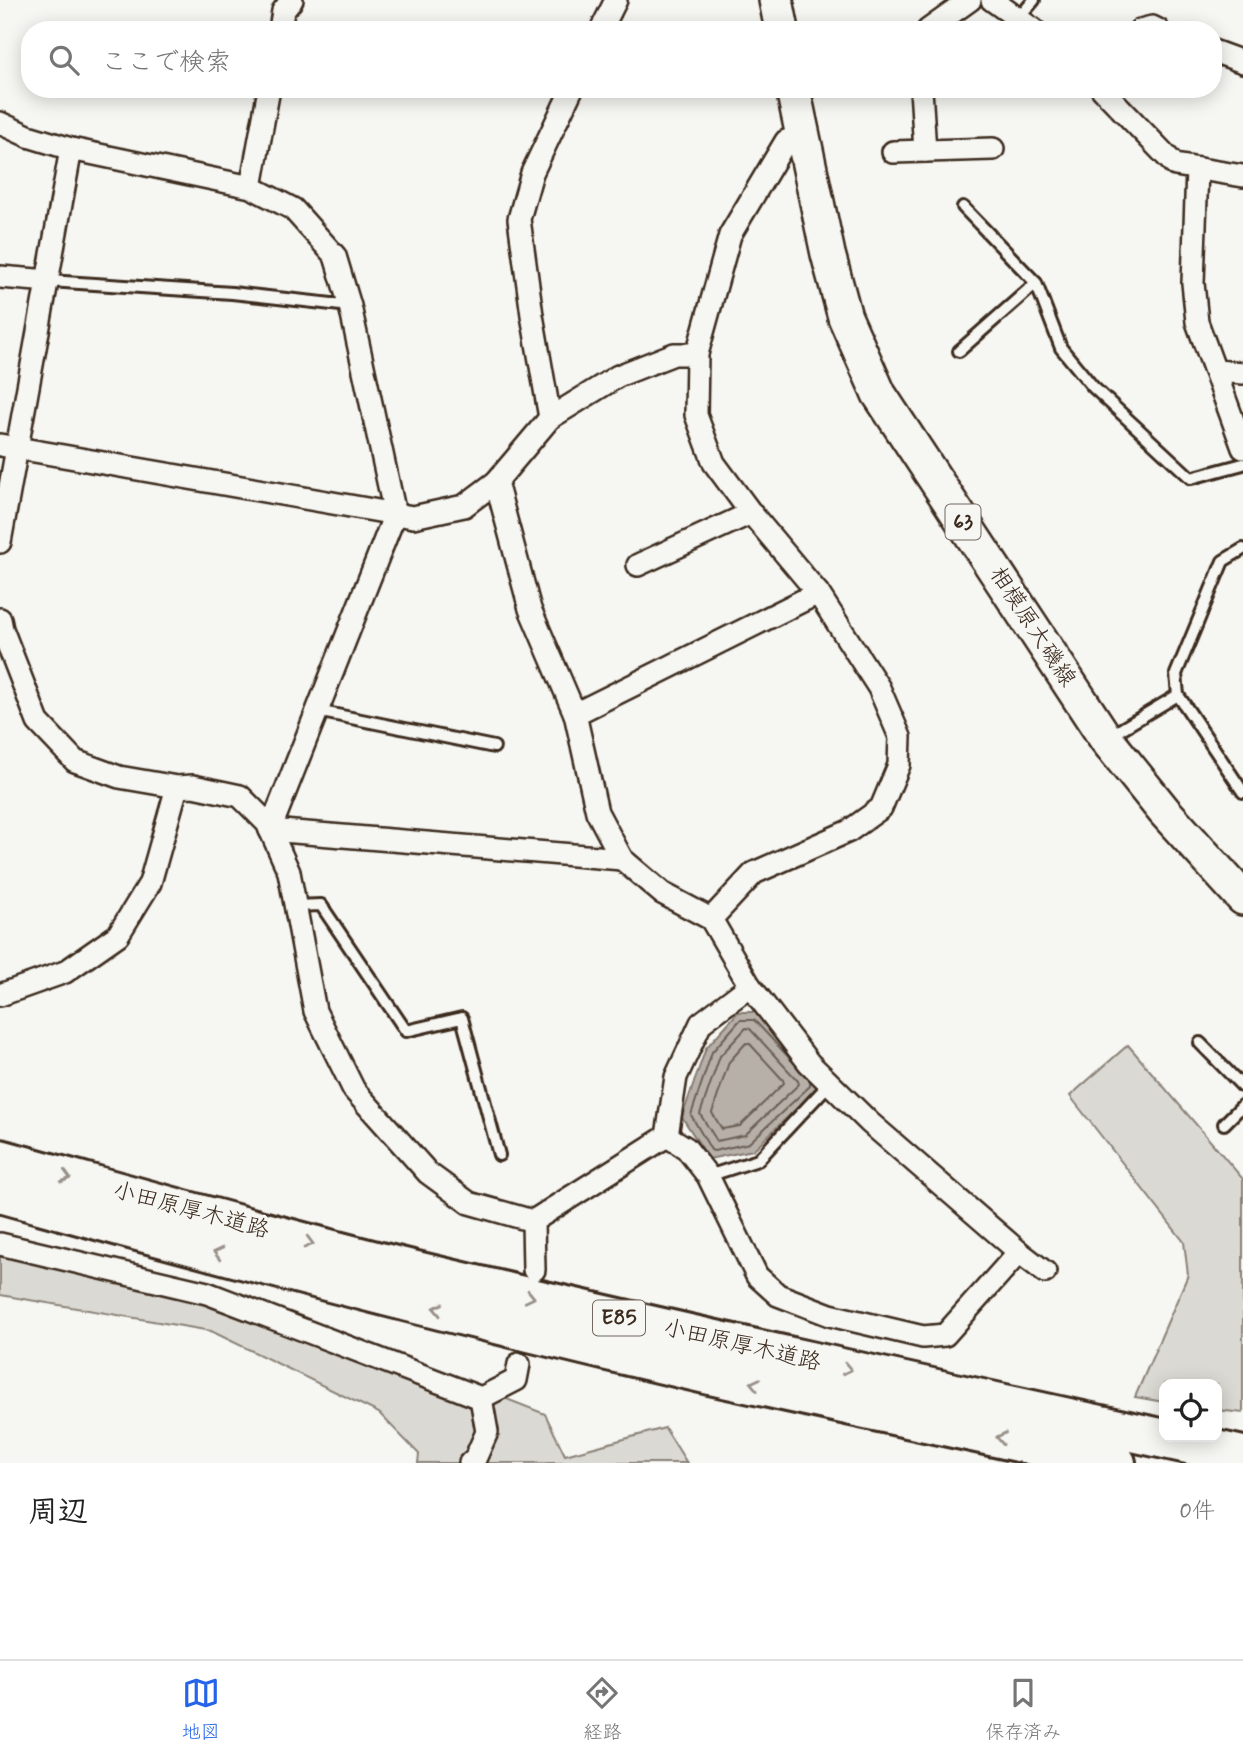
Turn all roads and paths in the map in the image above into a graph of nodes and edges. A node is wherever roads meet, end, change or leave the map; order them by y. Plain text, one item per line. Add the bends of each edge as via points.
1 (292, 0) edge
2 (616, 0) edge
3 (776, 0) edge
4 (970, 0) edge
5 (992, 0) edge
6 (1034, 0) edge
7 (282, 21) edge
8 (606, 21) edge
9 (780, 21) edge
10 (941, 21) edge
11 (1022, 21) edge
12 (1027, 21) edge
13 (1222, 54) edge
14 (1243, 62) edge
15 (267, 98) edge
16 (568, 98) edge
17 (795, 98) edge
18 (921, 98) edge
19 (1111, 98) edge
20 (0, 123) edge
21 (802, 135) junction
22 (71, 149) junction
23 (993, 149) dead end
24 (925, 151) junction
25 (893, 152) dead end
26 (1197, 169) junction
27 (1243, 176) edge
28 (251, 187) junction
29 (963, 207) dead end
30 (0, 277) edge
31 (48, 281) junction
32 (1036, 283) junction
33 (350, 306) junction
34 (960, 351) dead end
35 (697, 354) junction
36 (1214, 371) junction
37 (1243, 373) edge
38 (550, 418) junction
39 (8, 447) edge
40 (1243, 448) edge
41 (1243, 464) edge
42 (495, 482) junction
43 (751, 513) junction
44 (395, 514) junction
45 (0, 542) edge
46 (1243, 550) edge
47 (638, 565) dead end
48 (818, 593) junction
49 (0, 619) edge
50 (1178, 695) junction
51 (317, 711) junction
52 (575, 714) junction
53 (1106, 739) junction
54 (494, 747) dead end
55 (177, 788) junction
56 (1243, 792) edge
57 (270, 830) junction
58 (622, 859) junction
59 (1243, 898) edge
60 (295, 906) junction
61 (710, 919) junction
62 (750, 986) junction
63 (0, 995) edge
64 (1200, 1043) dead end
65 (830, 1083) junction
66 (1243, 1087) edge
67 (1243, 1105) edge
68 (1224, 1124) dead end
69 (667, 1136) junction
70 (499, 1155) dead end
71 (0, 1159) edge
72 (708, 1176) junction
73 (0, 1194) edge
74 (533, 1221) junction
75 (0, 1244) edge
76 (1019, 1252) junction
77 (534, 1270) dead end
78 (1045, 1272) dead end
79 (519, 1364) dead end
80 (481, 1398) junction
81 (1243, 1457) edge
82 (470, 1463) edge
83 (1116, 1463) edge

1 - 7 street
2 - 8 street
3 - 9 main road
4 - 10 street
5 - 11 street
6 - 12 lane
13 - 14 street
15 - 28 street
16 - 38 street via 532,173 519,219
17 - 21 main road, 相模原大磯線 / 63
18 - 24 street
19 - 26 street via 1175,165
20 - 22 street
21 - 35 street via 786,141 730,235
21 - 53 main road, 相模原大磯線 / 63 via 845,317 879,394
22 - 28 street
22 - 31 street
23 - 24 street
24 - 25 street
26 - 27 street
26 - 36 street via 1193,283 1197,322
28 - 33 street via 293,209 335,256
29 - 32 lane
30 - 31 street
31 - 33 lane
31 - 39 street
32 - 34 lane
32 - 41 lane via 1061,348 1093,387 1191,478
33 - 44 street
35 - 38 street via 674,354 618,376
35 - 43 street via 696,415 714,463
36 - 37 street
36 - 40 street
38 - 42 street
39 - 44 street
39 - 45 street
42 - 44 street via 464,506 413,517
42 - 52 street via 530,609
43 - 47 street
43 - 48 street
44 - 51 street
46 - 50 lane via 1223,561 1176,674
48 - 52 street
48 - 61 street via 879,688 900,737 899,765 881,808 849,831 754,873
49 - 55 street via 38,722 75,761 119,777
50 - 53 lane
50 - 56 lane
51 - 54 lane
51 - 57 street
52 - 58 street via 597,812
53 - 59 main road, 相模原大磯線 / 63
55 - 57 street via 193,786 240,796
55 - 63 street via 150,883 118,935 65,972
57 - 58 street
57 - 60 street via 289,872
58 - 61 street via 662,893
60 - 70 lane via 321,905 406,1031 462,1018
60 - 74 street via 314,1011 354,1090 448,1188 469,1203
61 - 62 street
62 - 65 street
62 - 69 street via 701,1023 676,1077
64 - 66 lane
65 - 72 lane via 758,1160
65 - 76 street
67 - 68 lane
69 - 72 street via 686,1148
69 - 74 street
71 -> 81 highway, 小田原厚木道路 / E85 via 412,1270
72 - 76 street via 757,1276 778,1294 830,1315 923,1337 945,1335
83 -> 73 highway, 小田原厚木道路 / E85 via 709,1374 405,1301
74 - 77 street
75 - 80 street via 206,1293
76 - 78 street
79 - 80 street via 516,1380
80 - 82 street via 487,1432

